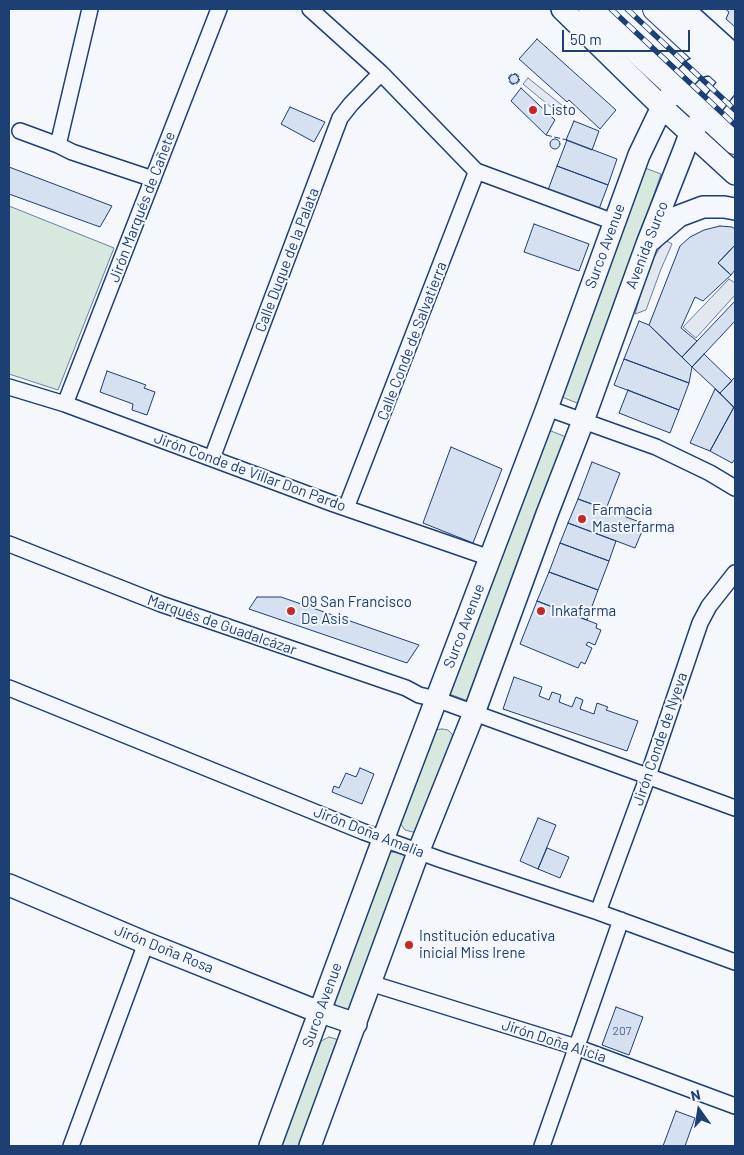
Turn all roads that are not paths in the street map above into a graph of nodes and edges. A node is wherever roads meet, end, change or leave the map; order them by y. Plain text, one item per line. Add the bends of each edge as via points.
1 (90, 9) edge
2 (219, 9) edge
3 (310, 9) edge
4 (562, 9) edge
5 (591, 9) edge
6 (655, 9) edge
7 (683, 9) edge
8 (730, 71) edge
9 (381, 73) junction
10 (676, 88) junction
11 (662, 107) junction
12 (705, 114) junction
13 (20, 132) dead end
14 (690, 134) junction
15 (735, 142) edge
16 (58, 145) junction
17 (476, 172) junction
18 (735, 174) edge
19 (153, 179) junction
20 (735, 209) edge
21 (614, 222) junction
22 (647, 244) junction
23 (9, 387) edge
24 (65, 404) junction
25 (547, 408) junction
26 (583, 421) junction
27 (212, 458) junction
28 (735, 488) edge
29 (346, 508) junction
30 (9, 544) edge
31 (490, 558) junction
32 (735, 573) edge
33 (9, 688) edge
34 (436, 699) junction
35 (474, 712) junction
36 (648, 776) junction
37 (735, 808) edge
38 (384, 838) junction
39 (419, 850) junction
40 (9, 885) edge
41 (598, 912) junction
42 (621, 920) junction
43 (146, 942) junction
44 (735, 962) edge
45 (370, 983) junction
46 (320, 1010) junction
47 (356, 1024) junction
48 (576, 1047) junction
49 (735, 1106) edge
50 (71, 1146) edge
51 (270, 1146) edge
52 (310, 1146) edge
53 (542, 1146) edge

1 - 16 street
2 - 19 street, Jirón Marqués de Cañete
3 - 9 street
4 - 11 main road
5 - 10 main road
6 - 8 main road
7 - 8 main road
8 - 10 main road via 704,65 694,69
8 - 12 main road, Avenida Surco
9 - 17 street
9 - 27 street, Calle Duque de la Palata via 340,118
10 - 11 main road
10 - 12 main road
11 - 14 main road
11 - 21 main road, Surco Avenue via 639,155
12 - 14 main road, Avenida Surco
12 - 15 main road
13 - 16 street
14 - 18 main road
14 - 22 main road, Avenida Surco
16 - 19 street
17 - 21 street
17 - 29 street, Calle Conde de Salvatierra
19 - 24 street, Jirón Marqués de Cañete
20 - 22 main road via 703,207 679,216
21 - 25 main road, Surco Avenue
22 - 26 main road, Avenida Surco
23 - 24 street, Jirón Conde de Villar Don Pardo
24 - 27 street, Jirón Conde de Villar Don Pardo
25 - 26 street
25 - 31 main road, Surco Avenue
26 - 28 street via 656,447 710,472
26 - 35 main road
27 - 29 street, Jirón Conde de Villar Don Pardo
29 - 31 street, Jirón Conde de Villar Don Pardo
30 - 34 street, Marqués de Guadalcázar via 160,604
31 - 34 main road, Surco Avenue
32 - 36 street, Jirón Conde de Nyeva via 700,623
33 - 38 street, Jirón Doña Amalia
34 - 35 street, Marqués de Guadalcázar
34 - 38 main road, Surco Avenue
35 - 36 street, Marqués de Guadalcázar
35 - 39 main road
36 - 37 street, Marqués de Guadalcázar
36 - 41 street, Jirón Conde de Nyeva
38 - 39 street, Jirón Doña Amalia
38 - 46 main road, Surco Avenue
39 - 41 street, Jirón Doña Amalia
39 - 45 main road
40 - 43 main road, Jirón Doña Rosa
41 - 42 street, Jirón Doña Amalia
42 - 44 street, Jirón Doña Amalia
42 - 48 street
43 - 46 main road, Jirón Doña Rosa
43 - 50 street
45 - 47 main road
45 - 48 street, Jirón Doña Alicia
46 - 47 main road, Jirón Doña Rosa
46 - 51 main road, Surco Avenue
47 - 52 main road
48 - 49 street, Jirón Doña Alicia
48 - 53 street

